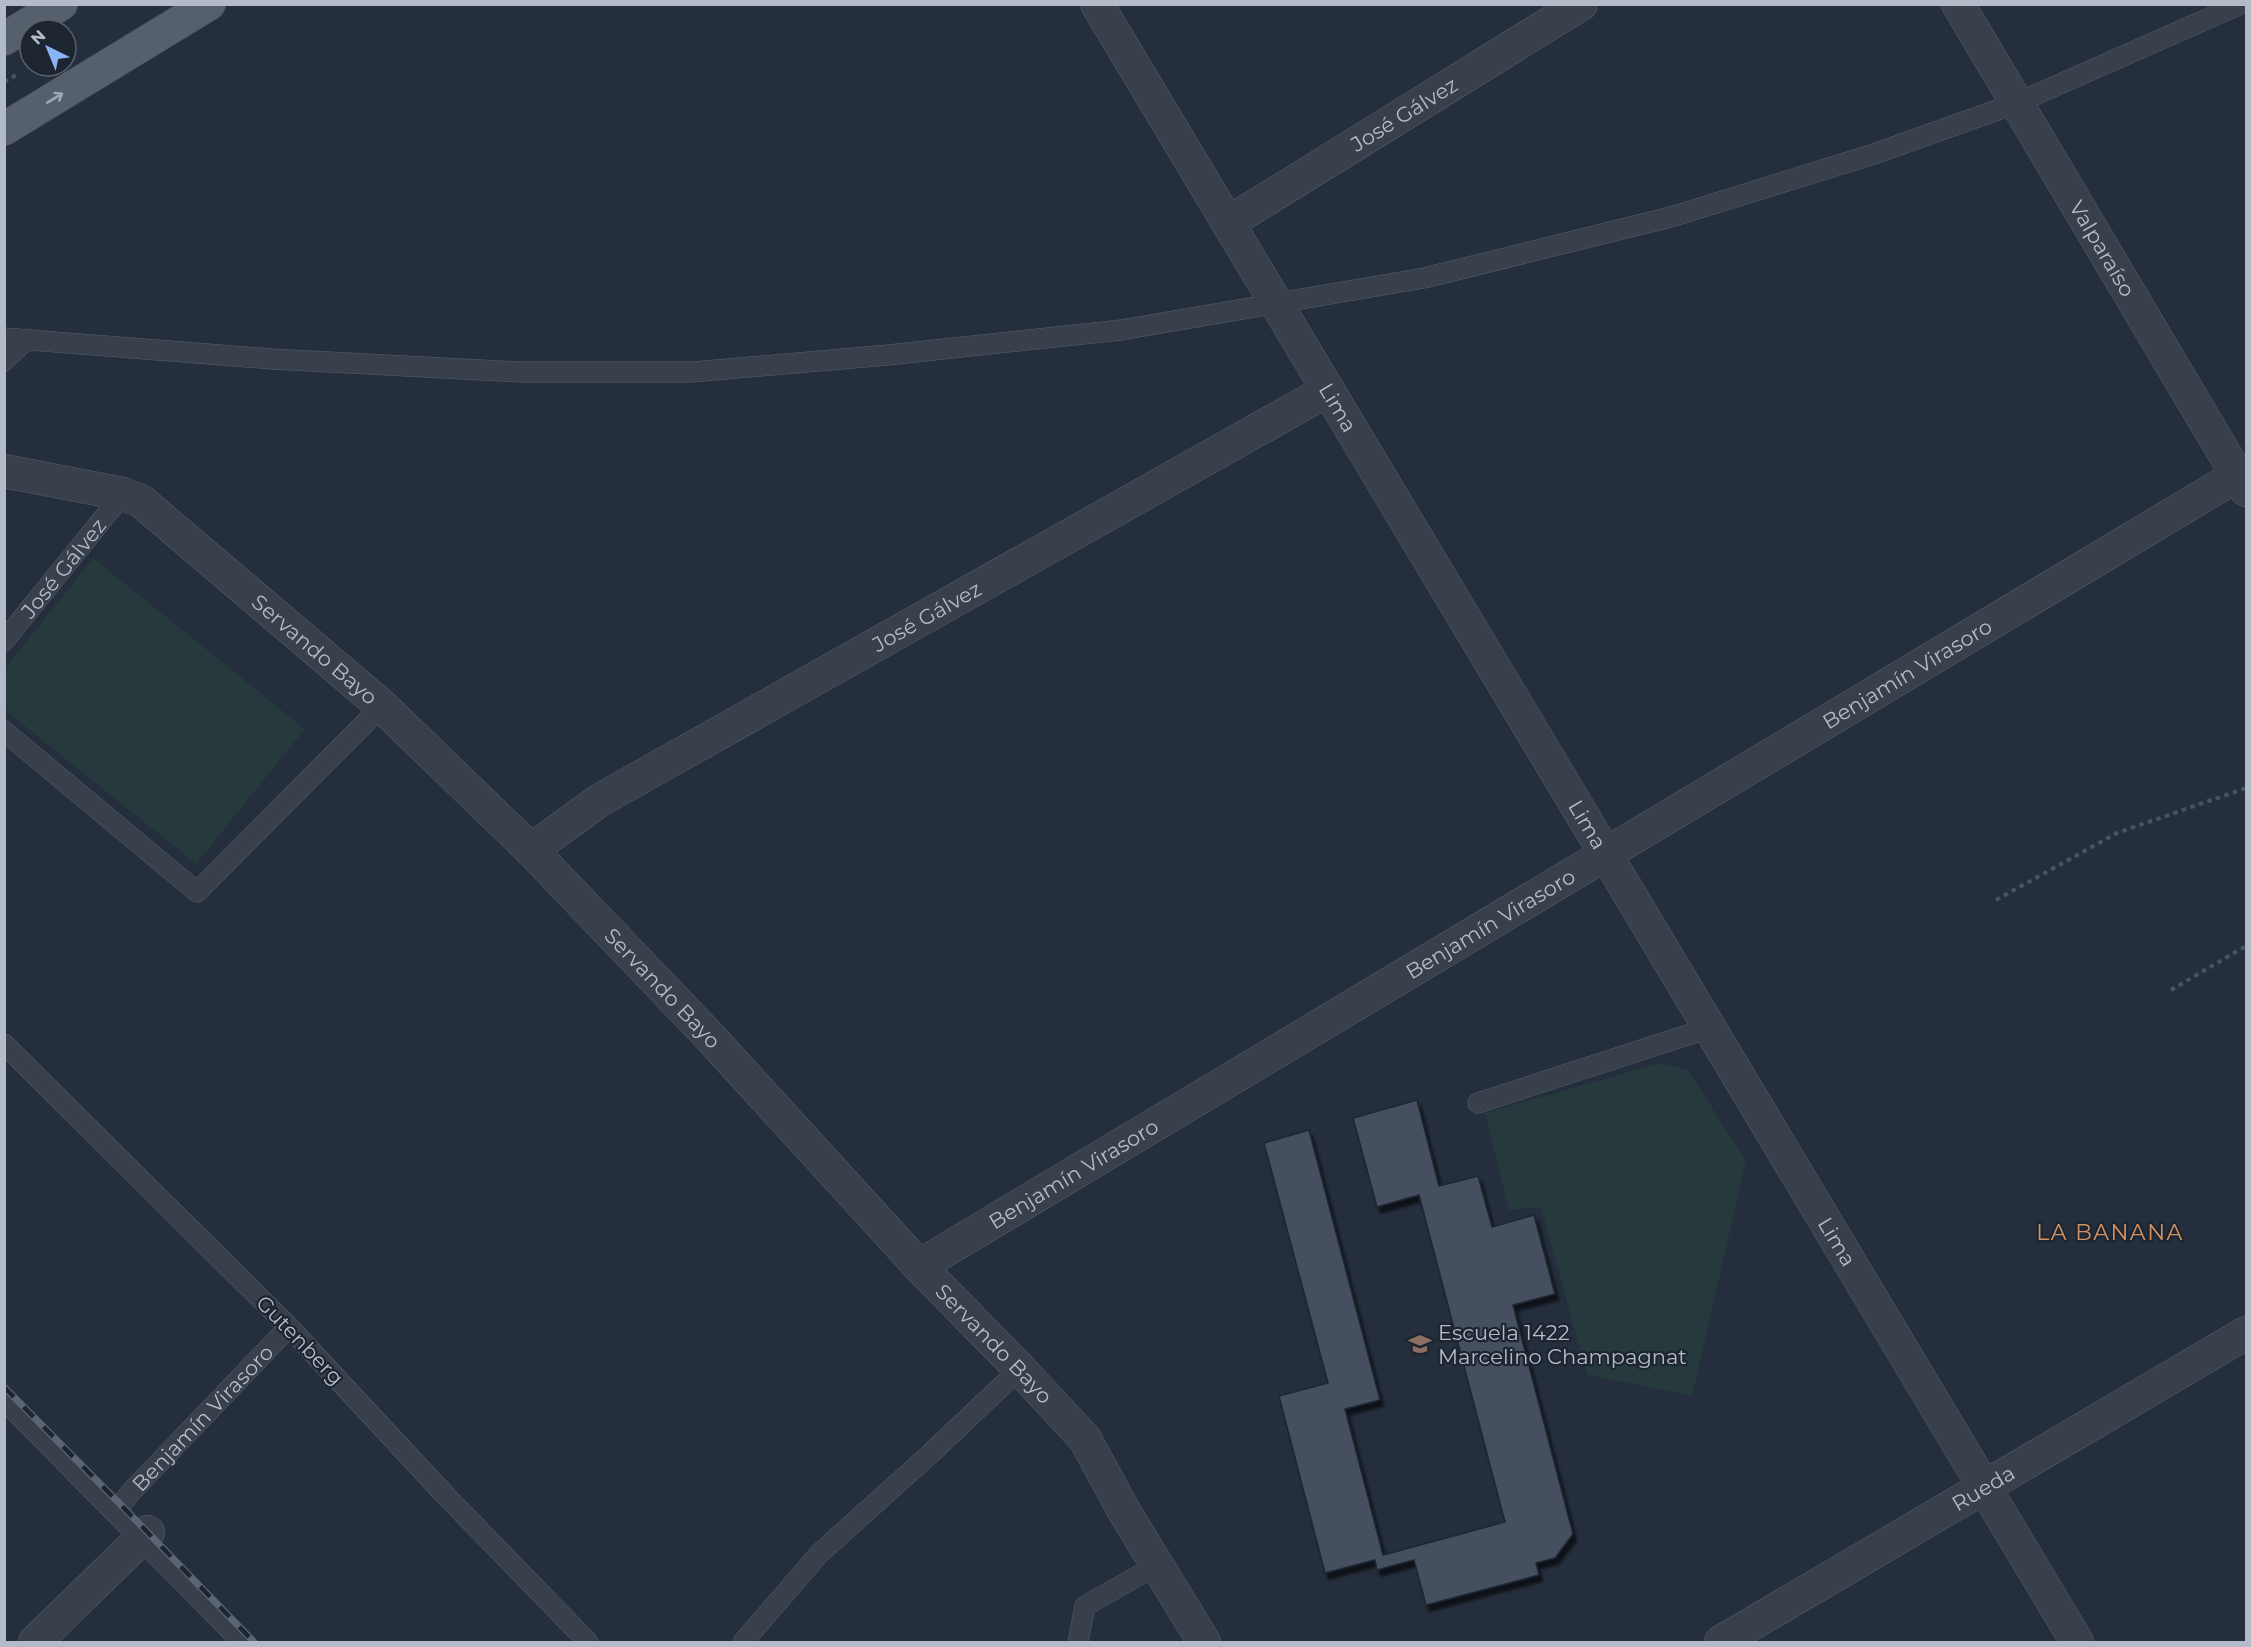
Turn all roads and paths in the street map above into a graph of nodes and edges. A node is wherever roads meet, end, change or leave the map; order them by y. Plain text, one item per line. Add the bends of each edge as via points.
1 (61, 4) edge
2 (209, 4) edge
3 (1097, 4) edge
4 (1581, 4) edge
5 (1958, 4) edge
6 (2241, 4) edge
7 (4, 39) edge
8 (2017, 103) junction
9 (4, 129) edge
10 (1228, 223) junction
11 (1276, 303) junction
12 (4, 338) edge
13 (27, 339) junction
14 (4, 362) edge
15 (1328, 390) junction
16 (4, 471) edge
17 (2244, 479) edge
18 (123, 494) junction
19 (4, 641) edge
20 (382, 706) junction
21 (4, 731) edge
22 (2247, 788) edge
23 (531, 850) junction
24 (1605, 855) junction
25 (1996, 900) dead end
26 (2247, 946) edge
27 (2171, 990) dead end
28 (1709, 1028) junction
29 (4, 1044) edge
30 (1478, 1103) dead end
31 (919, 1266) junction
32 (289, 1327) junction
33 (2247, 1333) edge
34 (1020, 1369) junction
35 (4, 1400) edge
36 (1984, 1488) junction
37 (116, 1512) junction
38 (145, 1535) junction
39 (1157, 1565) junction
40 (35, 1642) edge
41 (242, 1642) edge
42 (588, 1642) edge
43 (743, 1642) edge
44 (1078, 1642) edge
45 (1204, 1642) edge
46 (1721, 1642) edge
47 (2077, 1642) edge

1 - 7 main road
9 -> 2 main road
3 - 10 street, Lima
4 - 10 street, José Gálvez
5 - 8 street, Valparaíso
6 - 8 lane
8 - 11 lane via 1874,154 1671,217 1424,278
8 - 17 street, Valparaíso
10 - 11 street, Lima
11 - 13 lane via 1121,330 888,356 693,372 520,372 272,359
11 - 15 street, Lima
12 - 13 lane
13 - 14 lane
15 - 23 street, José Gálvez via 600,800
15 - 24 street, Lima
16 - 18 street, Servando Bayo
17 - 24 street, Benjamín Virasoro
18 - 19 lane, José Gálvez
18 - 20 street, Servando Bayo via 141,501
20 - 21 lane via 197,892
20 - 23 street, Servando Bayo
22 - 25 path via 2117,833
23 - 31 street, Servando Bayo via 710,1036
24 - 28 street, Lima
24 - 31 street, Benjamín Virasoro
26 - 27 path
28 - 30 lane
28 - 36 street, Lima
29 - 32 lane, Gutenberg
31 - 34 street, Servando Bayo
32 - 37 lane, Benjamín Virasoro
32 - 42 lane, Gutenberg
33 - 36 street, Rueda
34 - 39 street, Servando Bayo via 1085,1439
34 - 43 lane via 820,1553
35 - 37 lane
36 - 46 street, Rueda
36 - 47 street, Lima
37 - 38 lane
38 - 40 street
38 - 41 lane
39 - 44 lane via 1085,1606
39 - 45 street, Servando Bayo

